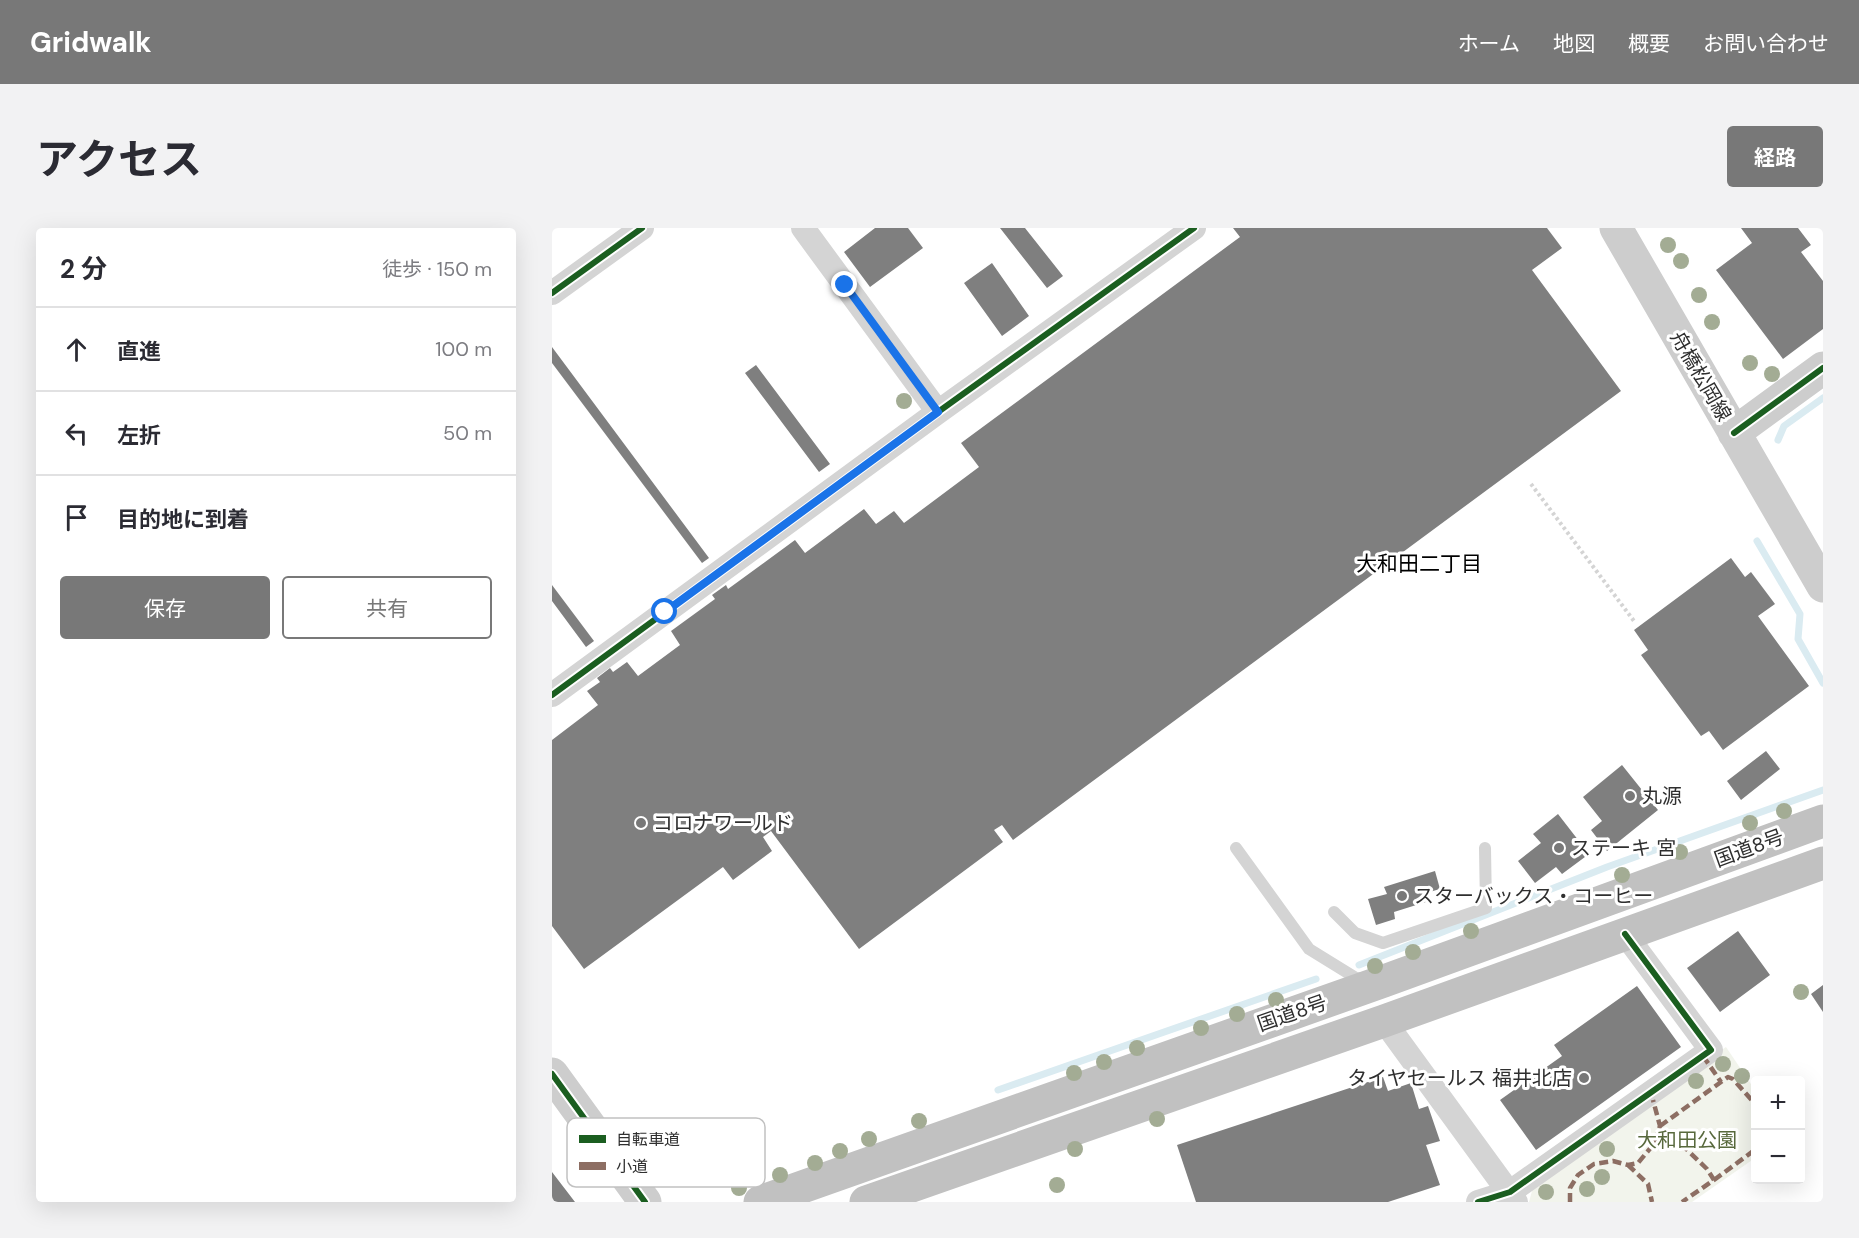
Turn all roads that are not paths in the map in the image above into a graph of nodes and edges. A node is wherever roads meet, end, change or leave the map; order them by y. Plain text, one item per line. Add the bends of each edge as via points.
1 (642, 228) edge
2 (803, 228) edge
3 (1194, 228) edge
4 (1616, 228) edge
5 (552, 293) edge
6 (1823, 368) edge
7 (938, 412) junction
8 (1734, 433) junction
9 (1823, 586) edge
10 (552, 695) edge
11 (1823, 821) edge
12 (1236, 848) dead end
13 (1485, 848) dead end
14 (1823, 863) edge
15 (1334, 912) dead end
16 (1625, 934) junction
17 (1384, 981) junction
18 (1384, 1021) junction
19 (552, 1074) edge
20 (584, 1118) edge
21 (634, 1187) edge
22 (1513, 1197) edge
23 (645, 1202) edge
24 (760, 1202) edge
25 (866, 1202) edge
26 (1478, 1202) edge

1 - 5 street
2 - 7 street
3 - 7 street
4 - 8 main road, 舟橋松岡線
6 - 8 main road
7 - 10 street
8 - 9 main road, 舟橋松岡線
11 - 17 highway, 国道8号
12 - 17 lane via 1309,949 1356,978
13 - 15 lane via 1486,908 1383,943 1355,933
14 - 16 highway, 国道8号
16 - 18 highway, 国道8号
16 - 22 street via 1711,1050
17 - 24 highway, 国道8号
18 - 22 street
18 - 25 highway, 国道8号
19 - 20 main road
21 - 23 main road
22 - 26 street

